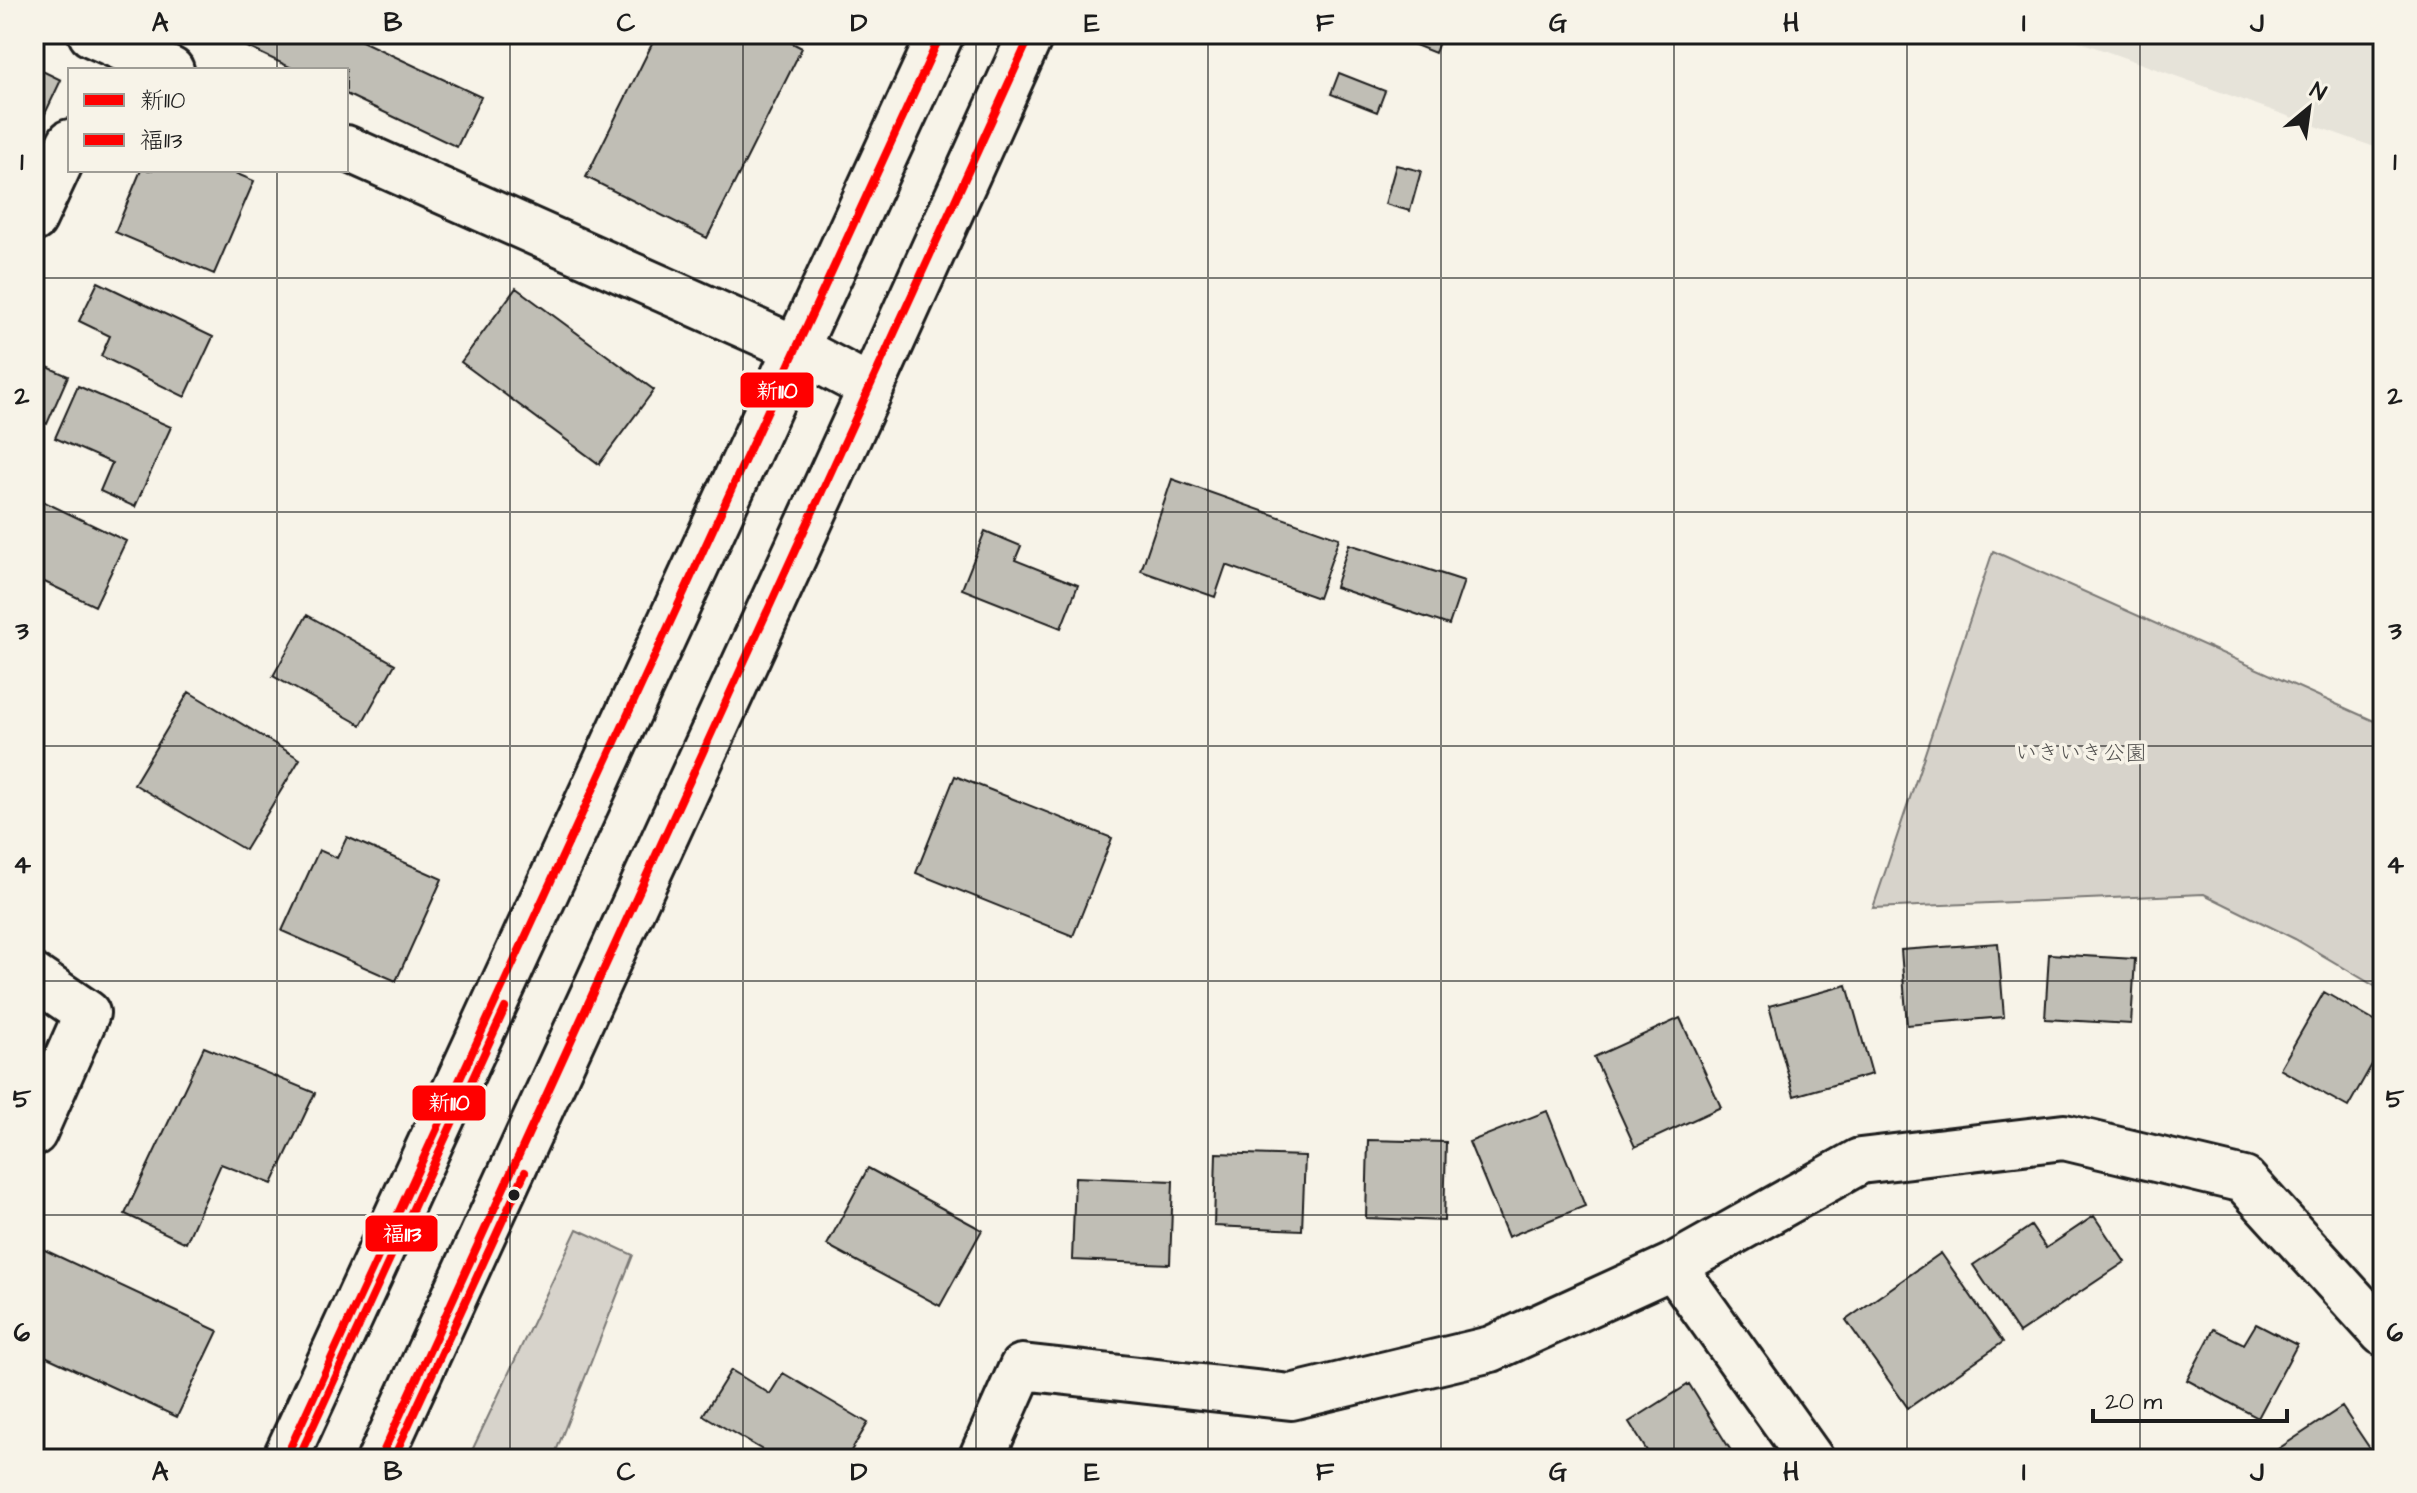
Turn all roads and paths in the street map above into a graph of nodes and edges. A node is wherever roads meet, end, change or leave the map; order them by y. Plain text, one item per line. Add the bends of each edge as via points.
1 (941, 34) edge
2 (1031, 34) edge
3 (103, 50) edge
4 (164, 68) edge
5 (68, 146) edge
6 (348, 149) edge
7 (34, 219) edge
8 (795, 348) junction
9 (871, 388) junction
10 (34, 977) edge
11 (34, 1133) edge
12 (1673, 1266) junction
13 (2383, 1333) edge
14 (285, 1459) edge
15 (380, 1459) edge
16 (981, 1459) edge
17 (1811, 1459) edge

1 - 8 street
2 - 9 street
3 - 4 street
5 - 7 street
6 - 8 street
8 - 9 street
8 - 14 street
9 - 15 street
10 - 11 street via 87,1013
12 - 13 street via 1860,1161 2064,1137 2244,1180
12 - 16 street via 1491,1349 1291,1397 1022,1367
12 - 17 street

